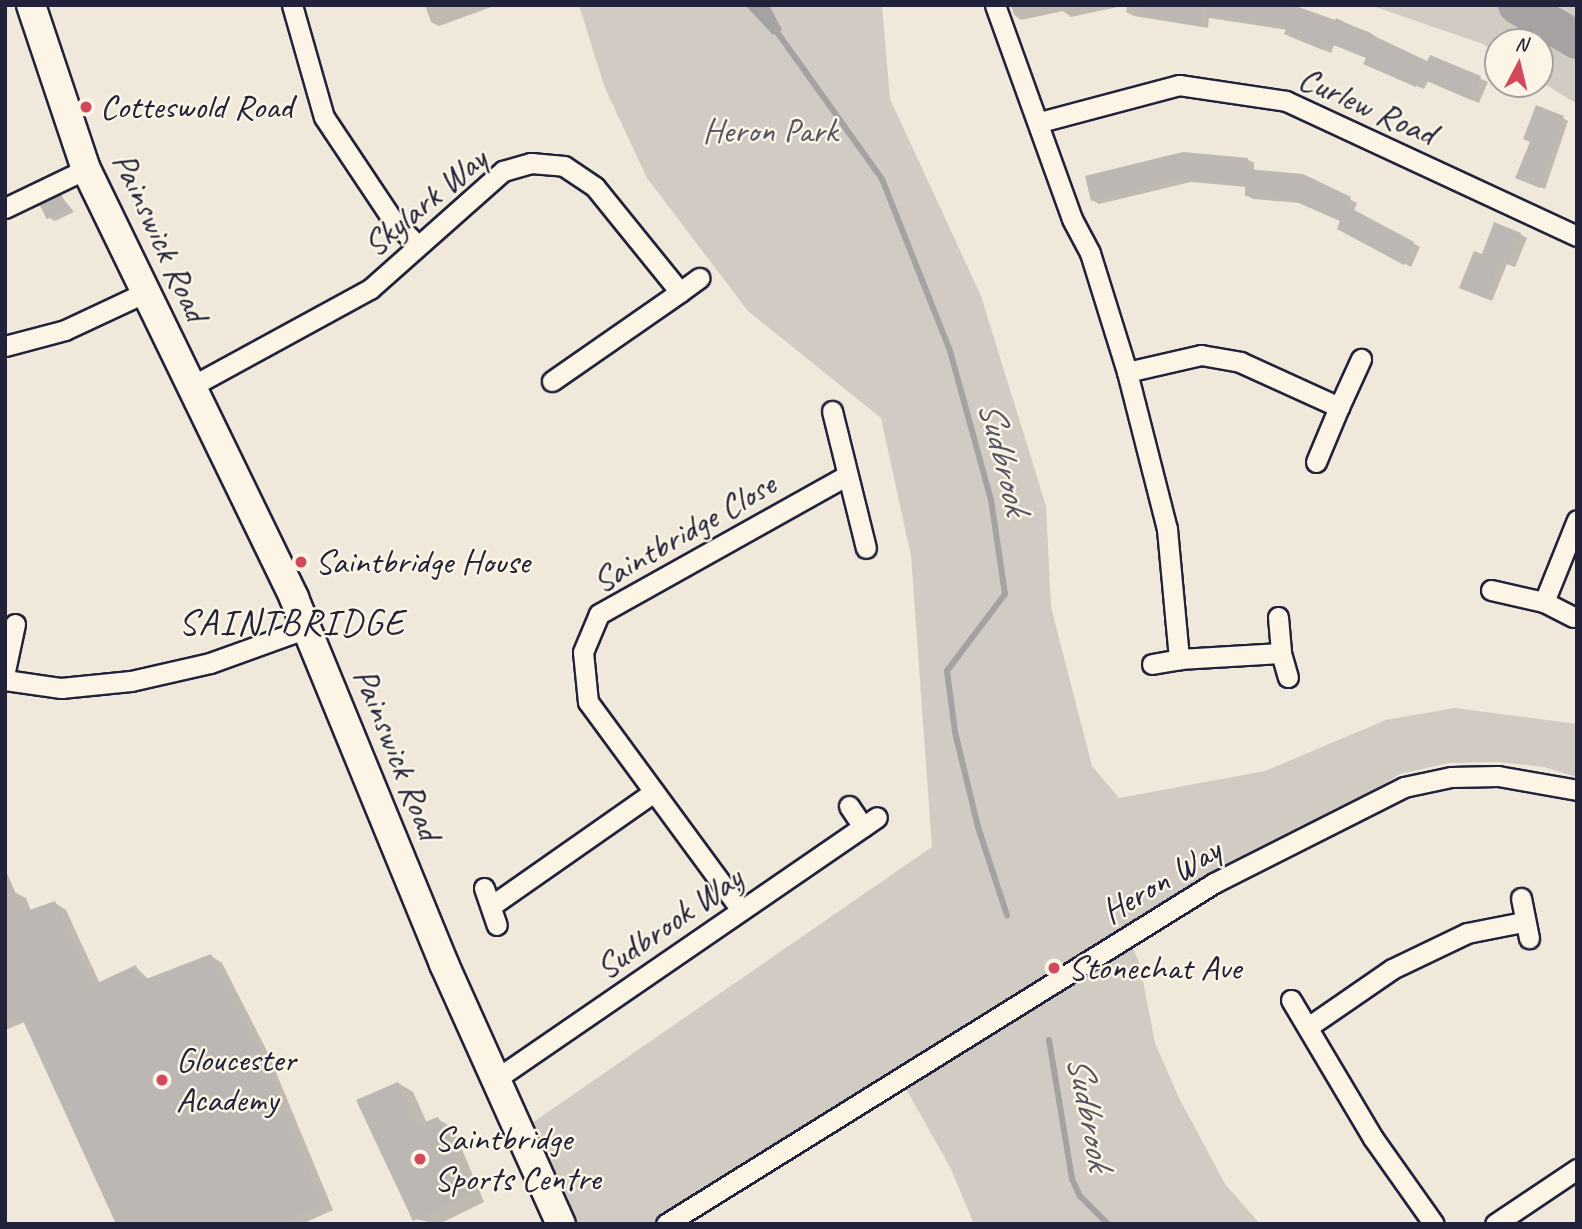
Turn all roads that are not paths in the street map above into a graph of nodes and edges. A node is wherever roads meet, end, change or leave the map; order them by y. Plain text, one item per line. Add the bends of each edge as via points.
1 (31, 5) edge
2 (292, 5) edge
3 (995, 5) edge
4 (1040, 121) junction
5 (86, 169) junction
6 (5, 208) edge
7 (1577, 236) edge
8 (417, 245) junction
9 (699, 278) dead end
10 (680, 292) junction
11 (144, 293) junction
12 (5, 346) edge
13 (1360, 359) dead end
14 (1128, 373) junction
15 (552, 381) dead end
16 (192, 386) junction
17 (1339, 407) junction
18 (832, 411) dead end
19 (1316, 462) dead end
20 (846, 476) junction
21 (1577, 520) edge
22 (866, 548) dead end
23 (1490, 590) dead end
24 (1544, 602) junction
25 (1278, 617) dead end
26 (1573, 617) dead end
27 (15, 624) dead end
28 (307, 628) junction
29 (1281, 653) junction
30 (1179, 659) junction
31 (1152, 664) dead end
32 (5, 671) edge
33 (1288, 677) dead end
34 (5, 680) edge
35 (1577, 790) edge
36 (654, 792) junction
37 (849, 806) dead end
38 (1521, 898) dead end
39 (490, 906) dead end
40 (741, 910) junction
41 (1291, 1000) dead end
42 (1308, 1027) junction
43 (496, 1079) junction
44 (1577, 1170) edge
45 (680, 1221) edge
46 (561, 1224) edge
47 (1434, 1224) edge
48 (1495, 1224) edge

1 - 5 main road, Painswick Road
2 - 8 street via 324,117 393,219
3 - 4 street
4 - 7 street, Curlew Road via 1179,85 1286,101
4 - 14 street
5 - 6 street
5 - 11 main road, Painswick Road
8 - 10 street, Skylark Way via 503,171 531,163 564,166 596,187
8 - 16 street, Skylark Way via 370,289
9 - 10 street
10 - 15 street
11 - 12 street via 65,330
11 - 16 main road, Painswick Road
13 - 17 street
14 - 17 street via 1201,355 1240,362
14 - 30 street via 1167,529
16 - 28 main road, Painswick Road
17 - 19 street
18 - 20 street
20 - 22 street
20 - 36 street, Saintbridge Close via 599,614 583,652 588,702
21 - 24 street
23 - 24 street
24 - 26 street
25 - 29 street
27 - 32 street
28 - 34 street via 210,663 131,681 61,688
28 - 43 main road, Painswick Road via 414,894
29 - 30 street
29 - 33 street
30 - 31 street
35 - 45 street, Heron Way via 1498,776 1451,777 1404,787 1214,883 1020,1006 899,1076
36 - 39 street
36 - 40 street, Saintbridge Close
37 - 40 street, Sudbrook Way via 870,822
38 - 42 street via 1526,930 1467,933 1392,970
40 - 43 street, Sudbrook Way
41 - 42 street
42 - 47 street via 1373,1138
43 - 46 main road, Painswick Road
44 - 48 street

